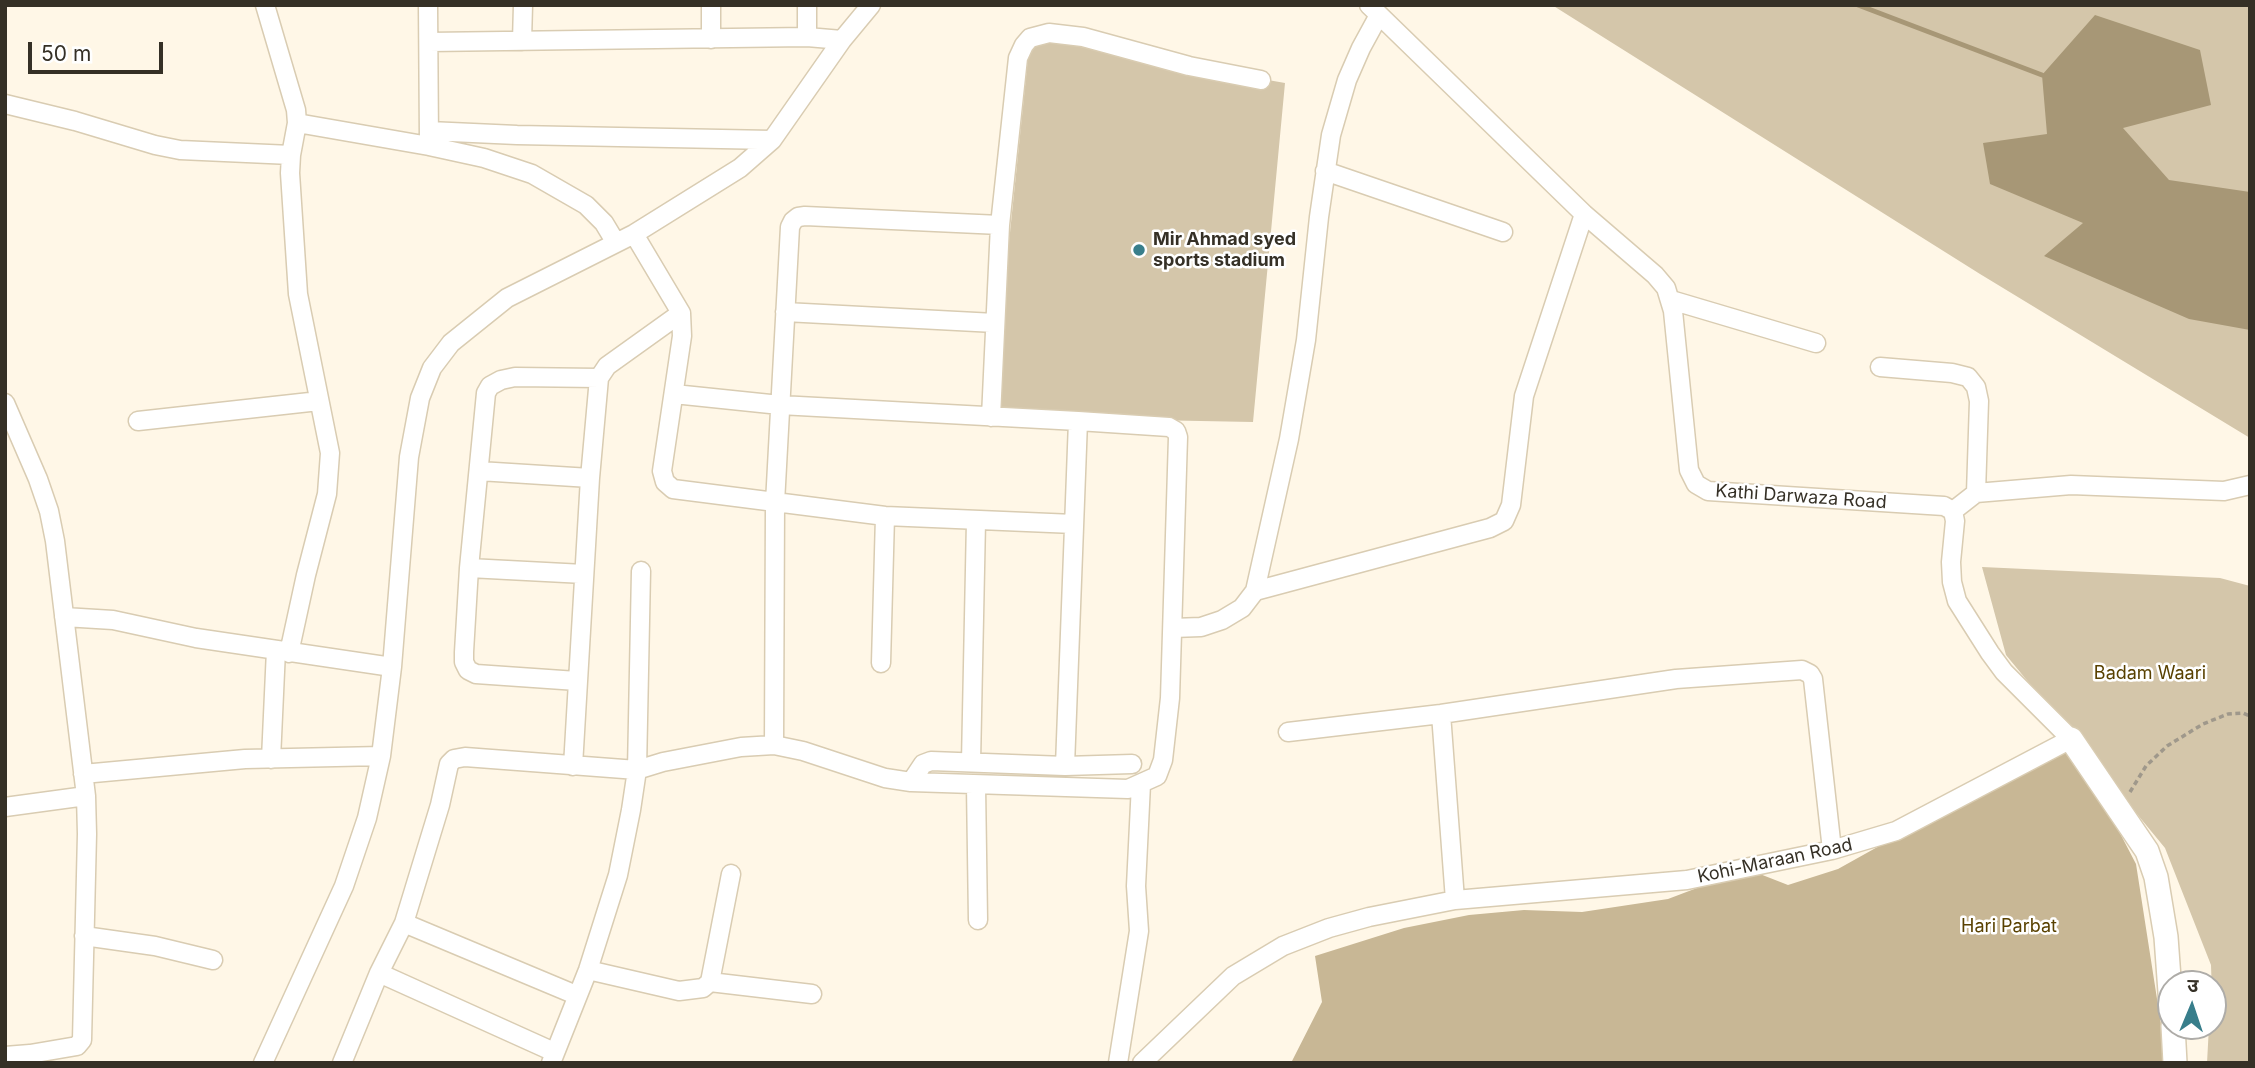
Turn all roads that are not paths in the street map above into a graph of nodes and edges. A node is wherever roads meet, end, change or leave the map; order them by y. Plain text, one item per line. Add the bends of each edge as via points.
1 (265, 5) edge
2 (428, 5) edge
3 (523, 5) edge
4 (711, 5) edge
5 (807, 5) edge
6 (871, 5) edge
7 (1374, 10) edge
8 (807, 37) junction
9 (711, 39) junction
10 (842, 40) junction
11 (522, 41) junction
12 (429, 43) junction
13 (1261, 80) dead end
14 (5, 104) edge
15 (297, 123) junction
16 (429, 138) junction
17 (772, 140) junction
18 (291, 156) junction
19 (1325, 171) junction
20 (1584, 214) junction
21 (1000, 225) junction
22 (1503, 232) dead end
23 (634, 234) junction
24 (616, 243) junction
25 (1671, 300) junction
26 (785, 312) junction
27 (681, 313) junction
28 (995, 323) junction
29 (1816, 343) dead end
30 (1880, 367) dead end
31 (599, 378) junction
32 (674, 394) junction
33 (320, 401) junction
34 (5, 403) edge
35 (780, 405) junction
36 (991, 417) junction
37 (138, 421) dead end
38 (1078, 421) junction
39 (479, 471) junction
40 (590, 478) junction
41 (2250, 485) edge
42 (1976, 493) junction
43 (775, 503) junction
44 (1953, 511) junction
45 (885, 516) junction
46 (976, 521) junction
47 (1074, 524) junction
48 (469, 568) junction
49 (641, 571) dead end
50 (584, 574) junction
51 (1255, 591) junction
52 (64, 617) junction
53 (1173, 628) junction
54 (282, 652) junction
55 (881, 663) dead end
56 (392, 667) junction
57 (577, 681) junction
58 (1441, 714) junction
59 (1288, 732) dead end
60 (2071, 739) junction
61 (774, 745) junction
62 (381, 756) junction
63 (271, 759) junction
64 (971, 762) junction
65 (1132, 764) dead end
66 (573, 766) junction
67 (1065, 766) junction
68 (637, 770) junction
69 (83, 774) junction
70 (911, 782) junction
71 (1141, 784) junction
72 (976, 786) junction
73 (86, 796) junction
74 (5, 807) edge
75 (1832, 850) junction
76 (731, 874) dead end
77 (1455, 900) junction
78 (978, 920) dead end
79 (404, 923) junction
80 (84, 936) junction
81 (213, 960) dead end
82 (588, 970) junction
83 (2168, 970) edge
84 (379, 973) junction
85 (709, 982) junction
86 (812, 994) dead end
87 (576, 995) junction
88 (2174, 1040) edge
89 (5, 1056) edge
90 (552, 1058) edge
91 (263, 1063) edge
92 (342, 1063) edge
93 (1118, 1063) edge
94 (1142, 1063) edge
95 (2175, 1063) edge

1 - 15 street via 294,97
2 - 12 street
3 - 11 street
4 - 9 street
5 - 8 street
6 - 10 street
7 - 19 street via 1331,135
7 - 20 street, Kathi Darwaza Road
8 - 9 street
8 - 10 street
9 - 11 street
10 - 17 street
11 - 12 street
12 - 16 street
13 - 21 street via 1083,37 1049,33 1030,38 1018,58
14 - 18 street via 180,150
15 - 16 street
15 - 18 street
16 - 17 street via 517,135
16 - 24 street via 532,174 586,205
17 - 23 street via 740,168
18 - 33 street via 298,294
19 - 22 street
19 - 51 street via 1306,340
20 - 25 street, Kathi Darwaza Road via 1655,275
20 - 51 street via 1524,396 1511,505 1504,521
21 - 26 street via 798,217 790,227
21 - 28 street
23 - 24 street
23 - 27 street
24 - 56 street via 507,298 451,343 432,368 420,398 409,457
25 - 29 street
25 - 44 street, Kathi Darwaza Road via 1686,453 1696,484 1708,492 1944,506
26 - 28 street
26 - 35 street
27 - 31 street via 607,366
27 - 32 street
28 - 36 street
30 - 42 street via 1952,373 1968,377 1976,387
31 - 39 street via 515,377 490,386
31 - 40 street
32 - 35 street
32 - 43 street via 663,456 665,482 673,489
33 - 37 street
33 - 54 street via 330,475 302,592
34 - 52 street via 49,510
35 - 36 street
35 - 43 street
36 - 38 street
38 - 47 street
38 - 53 street via 1176,431
39 - 40 street
39 - 48 street
40 - 50 street
41 - 42 street via 2224,491 2071,485
42 - 44 street
43 - 45 street
43 - 61 street
44 - 60 street via 1952,572 1957,601 2004,672
45 - 46 street
45 - 55 street
46 - 47 street
46 - 64 street
47 - 67 street
48 - 50 street
48 - 57 street via 464,652 468,670
49 - 68 street
50 - 57 street
51 - 53 street via 1242,608 1222,620 1201,627
52 - 54 street via 113,620
52 - 69 street
53 - 71 street via 1163,760 1157,776
54 - 56 street
54 - 63 street
56 - 62 street
57 - 66 street
58 - 59 street
58 - 75 street via 1676,679 1802,670 1813,679
58 - 77 street
60 - 75 street, Kohi-Maraan Road via 1896,831
60 - 83 street via 2147,851 2156,877
61 - 68 street via 701,754
61 - 70 street
62 - 63 street
62 - 91 street via 367,818 344,886
63 - 69 street
64 - 67 street
64 - 70 street via 926,762
65 - 67 street
66 - 68 street
66 - 79 street via 454,759
68 - 82 street via 618,875
69 - 73 street
70 - 72 street
71 - 72 street via 1128,789
71 - 93 street via 1136,886 1139,931
72 - 78 street
73 - 74 street
73 - 80 street
75 - 77 street, Kohi-Maraan Road via 1687,880
76 - 85 street
77 - 94 street, Kohi-Maraan Road via 1369,916 1283,946 1233,976
79 - 84 street
79 - 87 street
80 - 81 street
80 - 89 street via 80,1044
82 - 85 street via 679,991 696,990
82 - 87 street
84 - 90 street
84 - 92 street
85 - 86 street
87 - 90 street
88 - 95 street

